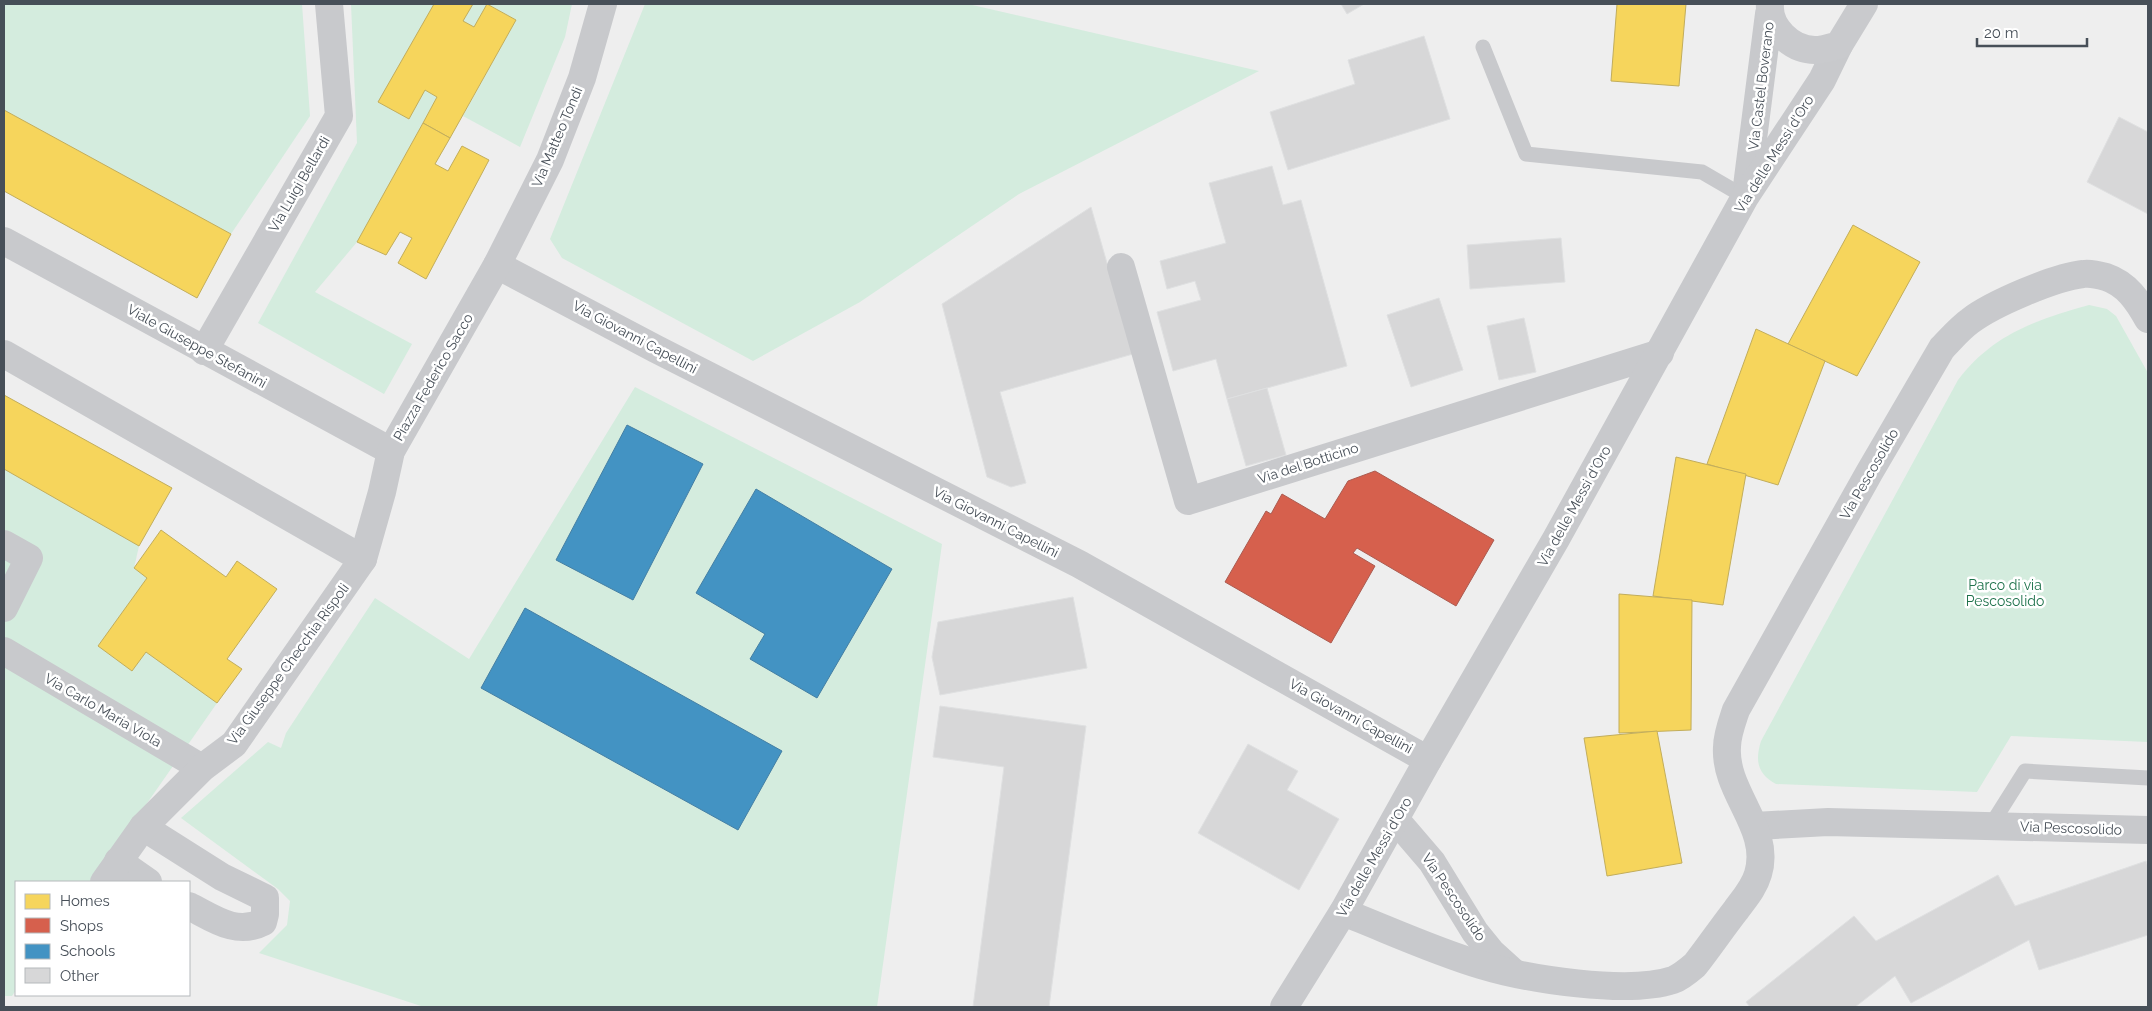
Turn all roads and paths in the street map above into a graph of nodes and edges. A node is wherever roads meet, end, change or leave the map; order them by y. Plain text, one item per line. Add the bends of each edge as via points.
1 (329, 4) edge
2 (603, 4) edge
3 (1864, 4) edge
4 (1770, 9) edge
5 (1838, 45) junction
6 (1483, 47) dead end
7 (1745, 198) junction
8 (4, 241) edge
9 (497, 265) junction
10 (1121, 267) dead end
11 (2148, 319) edge
12 (204, 350) junction
13 (1660, 353) junction
14 (4, 354) edge
15 (391, 451) junction
16 (4, 544) edge
17 (363, 559) junction
18 (4, 608) edge
19 (4, 652) edge
20 (1428, 760) junction
21 (202, 768) junction
22 (2148, 778) edge
23 (1396, 820) junction
24 (1991, 825) junction
25 (1755, 826) junction
26 (143, 827) junction
27 (2148, 830) edge
28 (111, 872) edge
29 (144, 881) edge
30 (190, 906) edge
31 (1343, 912) junction
32 (1513, 972) junction
33 (1284, 1007) edge

1 - 12 street, Via Luigi Bellardi via 338,116
2 - 9 street, Via Matteo Tondi via 582,78 560,138
3 - 5 street, Via delle Messi d'Oro
4 - 5 street via 1774,25 1798,47 1816,50
4 - 7 street, Via Castel Boverano
5 - 7 street, Via delle Messi d'Oro via 1822,80
6 - 7 lane via 1526,154 1702,172
7 - 13 street, Via delle Messi d'Oro
8 - 12 street, Viale Giuseppe Stefanini
9 - 15 street, Piazza Federico Sacco
9 - 20 street, Via Giovanni Capellini via 1079,564
10 - 13 street, Via del Botticino via 1188,501
11 - 25 street, Via Pescosolido via 2136,298 2122,285 2105,276 2085,273 2069,276 1986,310 1942,348 1736,710 1726,748 1733,783
12 - 15 street, Viale Giuseppe Stefanini
13 - 20 street, Via delle Messi d'Oro
14 - 17 street
15 - 17 street, Piazza Federico Sacco
16 - 18 street via 29,558
17 - 21 street, Via Giuseppe Checchia Rispoli via 234,744
19 - 21 street, Via Carlo Maria Viola
20 - 23 street, Via delle Messi d'Oro
21 - 26 street, Via Giuseppe Checchia Rispoli
22 - 24 lane via 2025,771
23 - 31 street, Via delle Messi d'Oro
23 - 32 street, Via Pescosolido via 1432,862 1475,932
24 - 25 street, Via Pescosolido via 1828,822
24 - 27 street, Via Pescosolido
25 - 32 street, Via Pescosolido via 1760,851 1757,877 1695,966 1683,974 1672,980 1617,985 1545,979
26 - 28 street, Via Giuseppe Checchia Rispoli
26 - 30 street via 222,877 265,898 262,922 252,927 235,928
28 - 29 street, Via Giuseppe Checchia Rispoli
31 - 32 street, Via Pescosolido via 1450,955
31 - 33 street, Via delle Messi d'Oro

